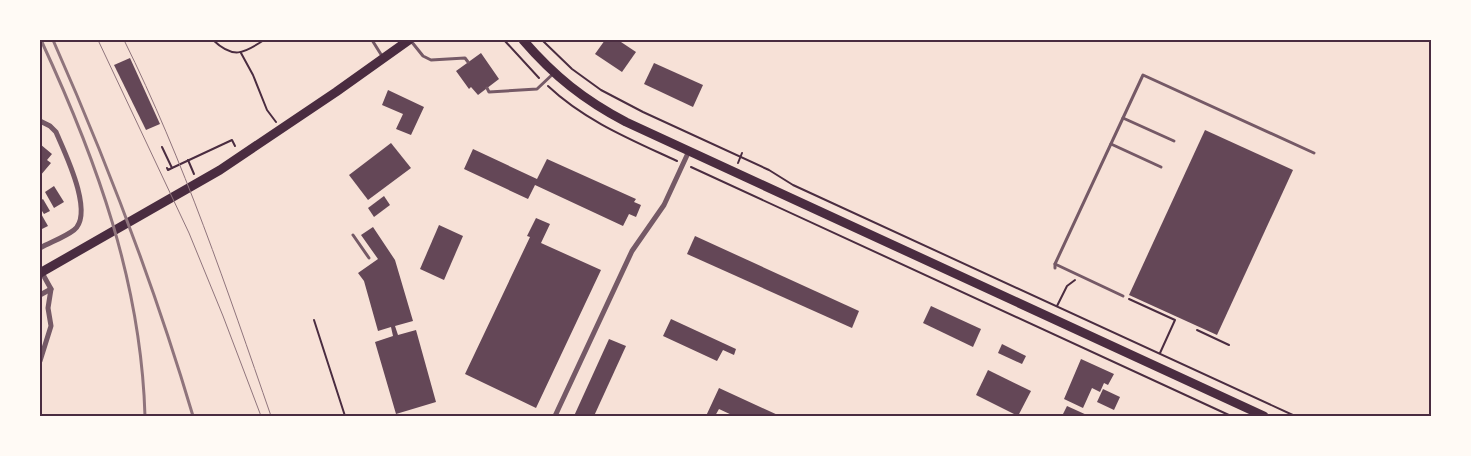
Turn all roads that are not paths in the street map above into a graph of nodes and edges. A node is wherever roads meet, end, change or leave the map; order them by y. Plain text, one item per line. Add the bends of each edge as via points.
1 (372, 40) edge
2 (410, 40) edge
3 (523, 40) edge
4 (384, 58) junction
5 (468, 62) dead end
6 (554, 74) junction
7 (487, 88) dead end
8 (1123, 118) junction
9 (40, 121) edge
10 (1174, 141) dead end
11 (1111, 144) junction
12 (689, 152) junction
13 (1314, 153) dead end
14 (1161, 167) dead end
15 (353, 235) dead end
16 (40, 248) edge
17 (369, 258) dead end
18 (1055, 264) junction
19 (1055, 268) dead end
20 (40, 271) edge
21 (51, 288) junction
22 (40, 295) edge
23 (1123, 296) road end
24 (40, 361) edge
25 (555, 416) edge
26 (1264, 416) edge

1 - 4 lane
2 - 4 main road
2 - 5 lane via 423,56 431,60 466,58
3 - 6 main road
4 - 20 main road via 220,170
6 - 7 lane via 537,88 489,92
6 - 12 main road via 605,111
8 - 10 lane
8 - 11 lane
8 - 13 lane via 1143,75
9 - 16 street via 56,132 76,182 82,214 75,229
11 - 14 lane
11 - 18 lane
12 - 25 street via 664,205 632,251
12 - 26 main road
15 - 17 lane
18 - 19 lane
18 - 23 lane
20 - 21 street
21 - 22 street
21 - 24 street via 48,308 51,326

